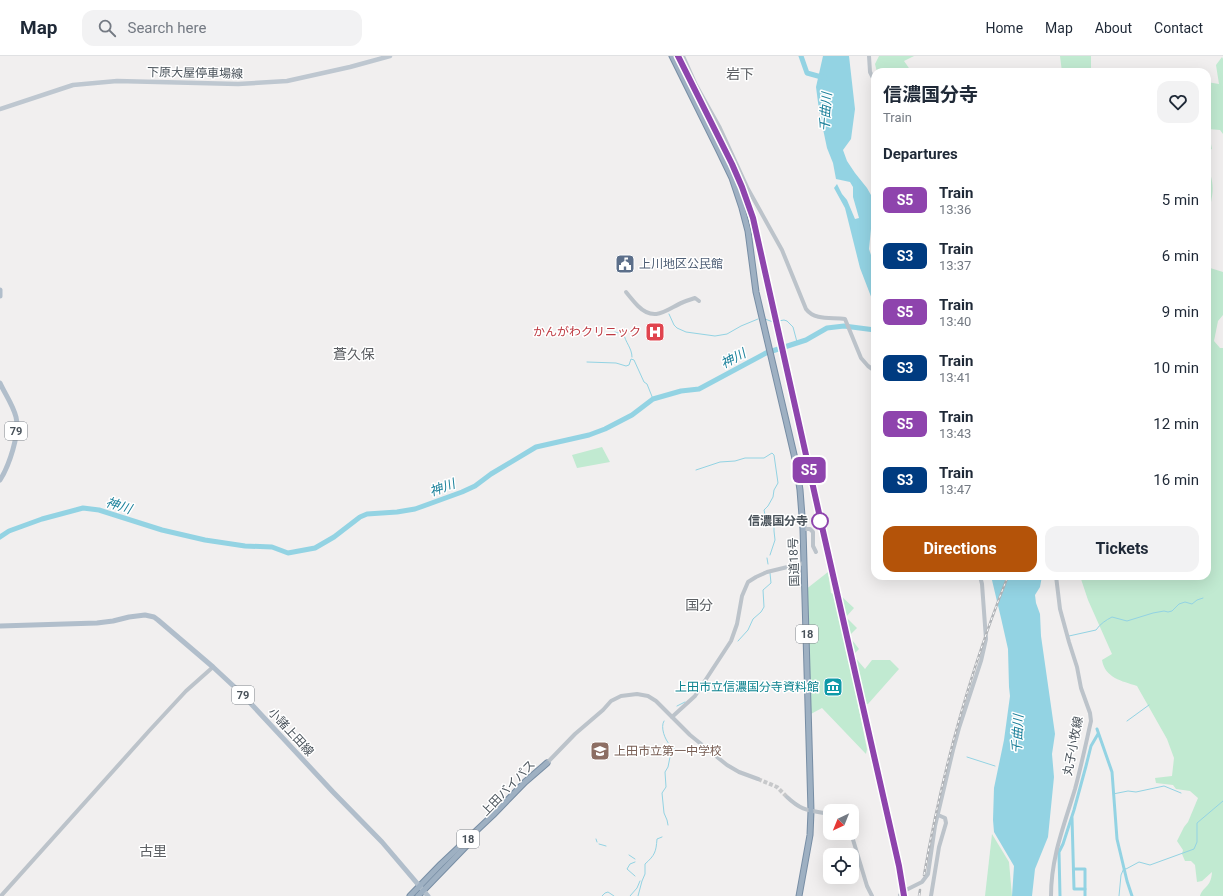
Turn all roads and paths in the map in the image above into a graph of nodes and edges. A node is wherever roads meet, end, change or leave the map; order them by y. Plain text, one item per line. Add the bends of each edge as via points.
1 (390, 56) edge
2 (672, 56) edge
3 (683, 56) edge
4 (868, 56) edge
5 (871, 74) edge
6 (0, 109) edge
7 (0, 290) edge
8 (626, 292) dead end
9 (0, 296) edge
10 (699, 301) dead end
11 (871, 368) edge
12 (0, 383) edge
13 (0, 480) edge
14 (803, 529) junction
15 (816, 552) dead end
16 (804, 563) junction
17 (981, 580) edge
18 (1056, 580) edge
19 (0, 626) edge
20 (213, 667) junction
21 (672, 717) junction
22 (547, 763) joint
23 (758, 779) tunnel mouth
24 (787, 797) tunnel mouth
25 (811, 811) junction
26 (823, 813) edge
27 (938, 815) junction
28 (853, 840) edge
29 (422, 888) junction
30 (1, 896) edge
31 (410, 896) edge
32 (418, 896) edge
33 (428, 896) edge
34 (799, 896) edge
35 (872, 896) edge
36 (899, 896) edge
37 (931, 896) edge
38 (1051, 896) edge

1 - 6 main road, 下原大屋停車場線 via 287,81 262,84 117,81 73,85
2 - 14 highway, 国道18号 / 18 via 720,150 748,230 756,292 796,464
3 - 11 street via 748,189 782,250 809,314 845,318 861,358
4 - 5 street
7 - 9 main road
8 - 10 street via 642,309 654,314 664,313 695,298
12 - 13 main road, 79 via 14,412 17,427 8,464
14 - 15 street via 812,530
14 - 16 highway, 国道18号 / 18
16 - 21 street via 766,572 748,582 731,641 696,695
16 - 25 highway, 国道18号 / 18
17 - 27 street via 986,639 957,735
18 - 38 street, 丸子小牧線 via 1060,609 1091,721 1076,786 1055,854
19 - 20 main road, 小諸上田線 / 79 via 97,623 148,616 158,620
20 - 29 main road, 小諸上田線 / 79 via 366,825
20 - 30 street via 149,731
21 - 22 street via 648,696 621,696 611,701
21 - 23 street via 727,765
22 - 29 highway, 上田バイパス / 18
24 - 25 street via 801,808
25 - 26 street
25 - 34 highway, 国道18号 / 18 via 810,835
27 - 36 street, bridge via 928,874 922,882
27 - 37 street via 945,818 946,823 939,847
28 - 35 street
29 - 31 highway, 上田バイパス / 18
29 - 32 highway, 上田バイパス / 18
29 - 33 main road, 小諸上田線 / 79

